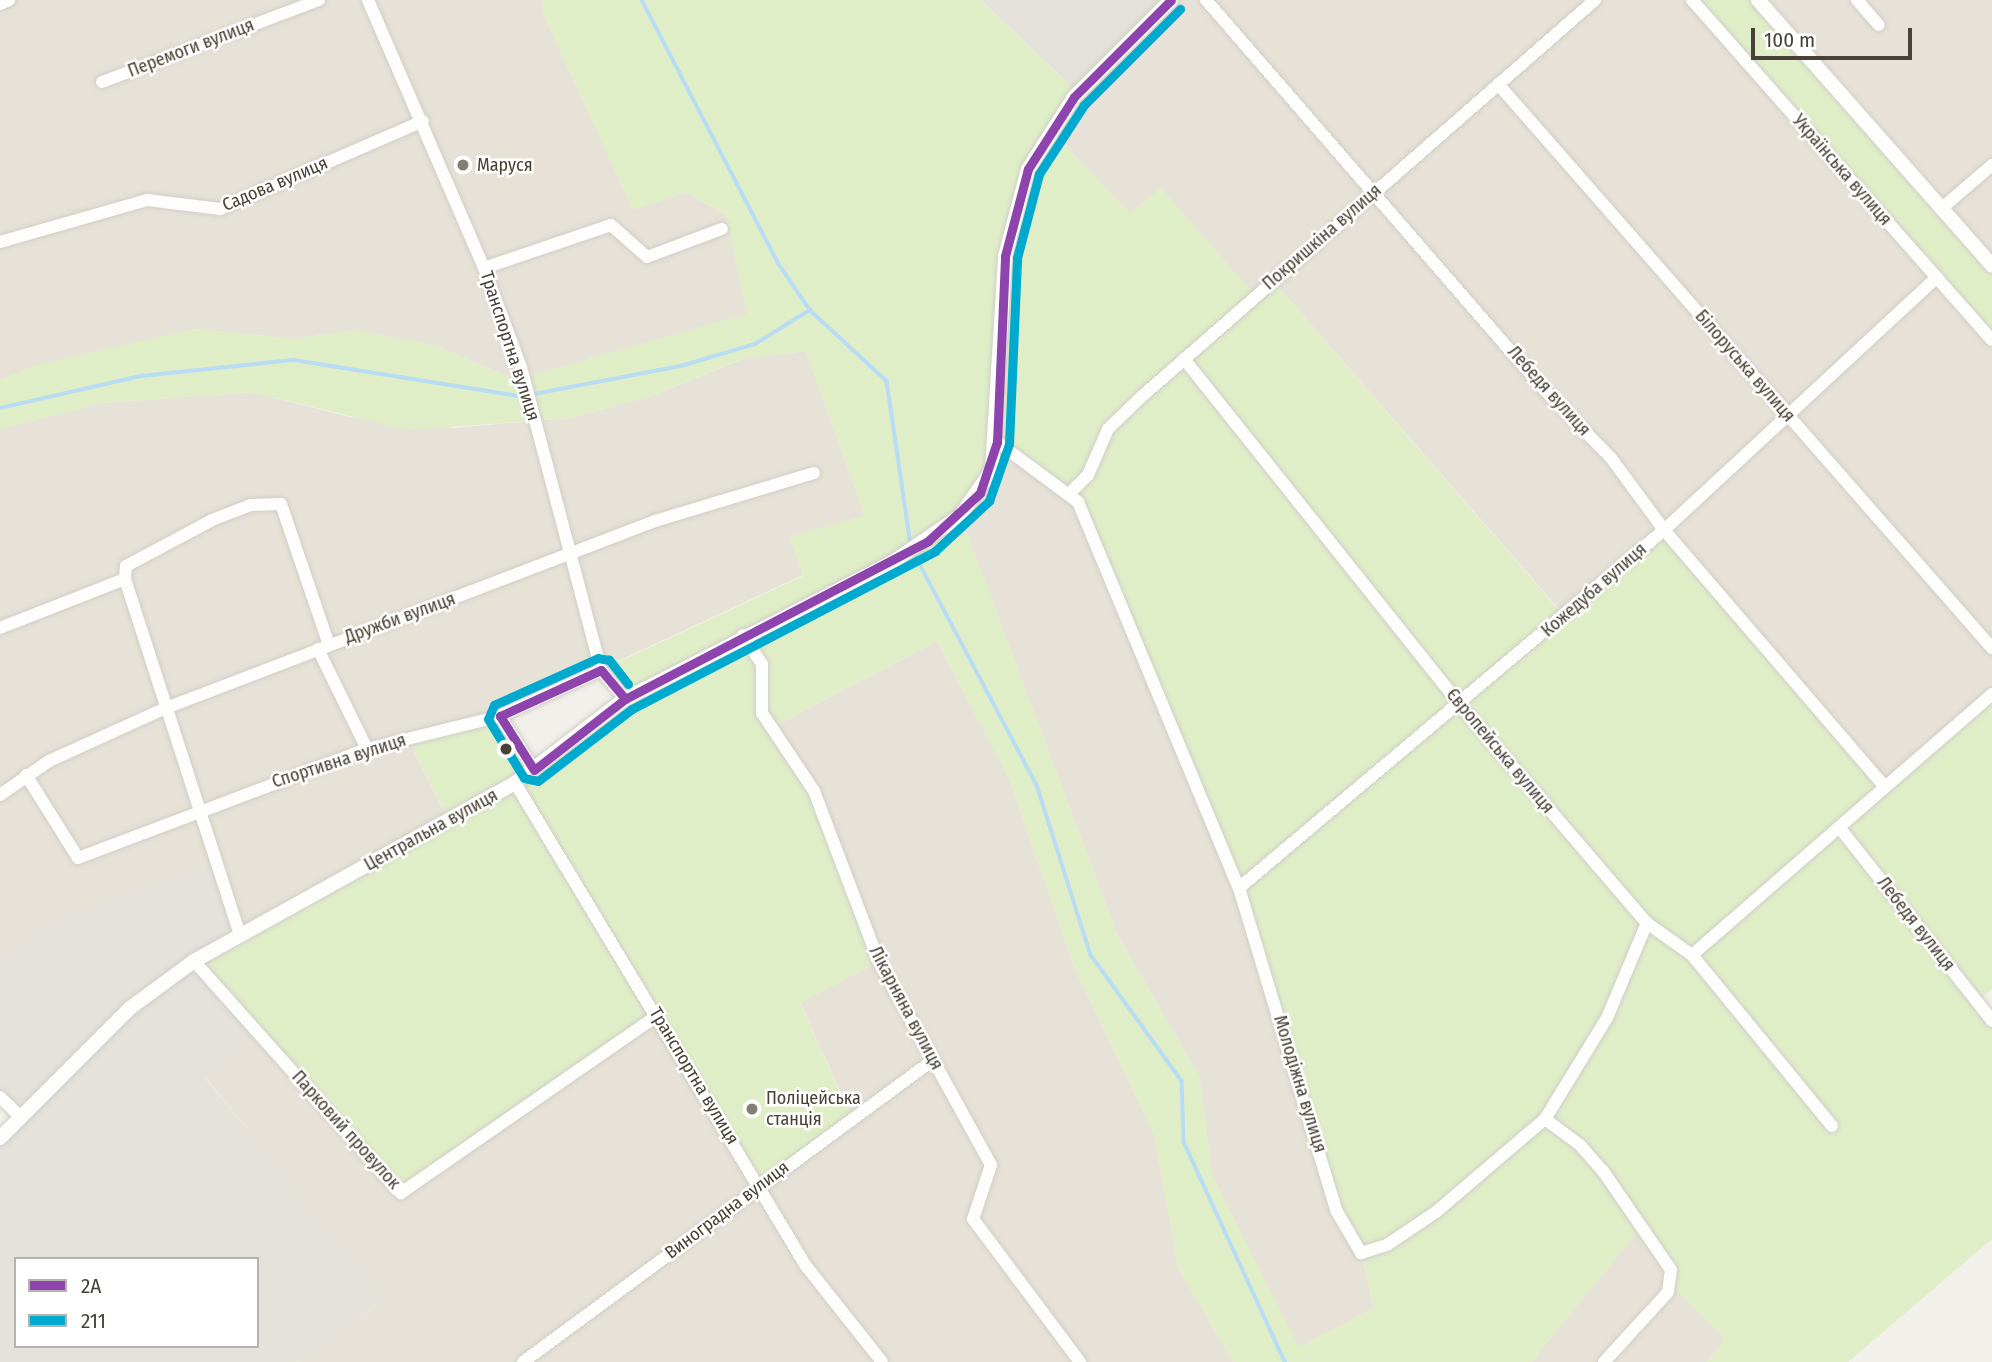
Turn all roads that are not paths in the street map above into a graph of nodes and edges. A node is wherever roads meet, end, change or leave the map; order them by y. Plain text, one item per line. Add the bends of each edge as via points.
1 (9, 0) edge
2 (319, 0) edge
3 (368, 0) edge
4 (1171, 0) edge
5 (1206, 0) edge
6 (1595, 0) edge
7 (1692, 0) edge
8 (1758, 0) edge
9 (1857, 0) edge
10 (0, 4) edge
11 (1879, 25) dead end
12 (102, 82) dead end
13 (1498, 84) junction
14 (423, 121) junction
15 (1992, 165) edge
16 (1376, 190) junction
17 (1942, 208) junction
18 (722, 229) dead end
19 (0, 242) edge
20 (1992, 265) edge
21 (484, 268) junction
22 (1937, 277) junction
23 (1992, 340) edge
24 (1184, 359) junction
25 (1788, 415) junction
26 (997, 442) junction
27 (814, 473) dead end
28 (1070, 492) junction
29 (1664, 530) junction
30 (571, 555) junction
31 (125, 579) junction
32 (0, 628) edge
33 (743, 635) junction
34 (323, 647) junction
35 (1992, 648) edge
36 (601, 670) junction
37 (1992, 694) edge
38 (625, 699) junction
39 (1459, 704) junction
40 (166, 708) junction
41 (500, 716) junction
42 (367, 749) junction
43 (534, 770) junction
44 (26, 775) junction
45 (515, 783) junction
46 (1885, 787) junction
47 (0, 796) edge
48 (197, 809) junction
49 (1839, 827) junction
50 (1239, 887) junction
51 (1647, 923) junction
52 (240, 935) junction
53 (1692, 955) junction
54 (194, 961) junction
55 (657, 1016) junction
56 (1992, 1021) edge
57 (933, 1060) junction
58 (0, 1097) edge
59 (21, 1117) junction
60 (1545, 1119) junction
61 (1832, 1126) dead end
62 (0, 1138) edge
63 (761, 1185) junction
64 (523, 1362) edge
65 (882, 1362) edge
66 (1080, 1362) edge
67 (1604, 1362) edge

1 - 10 street
2 - 12 street, Перемоги вулиця
3 - 14 street, Транспортна вулиця
4 - 26 street, Центральна вулиця via 1049,129 1028,169 1005,256
5 - 16 street, Лебедя вулиця
6 - 13 street, Покришкіна вулиця
7 - 22 street, Українська вулиця
8 - 17 street
9 - 11 street
13 - 16 street, Покришкіна вулиця
13 - 25 street, Білоруська вулиця
14 - 19 street, Садова вулиця via 220,209 147,201
14 - 21 street, Транспортна вулиця
15 - 17 street
16 - 24 street, Покришкіна вулиця
16 - 29 street, Лебедя вулиця via 1540,385 1611,458
17 - 20 street
18 - 21 street via 647,257 611,225
21 - 30 street, Транспортна вулиця via 521,367
22 - 23 street, Українська вулиця
22 - 25 street, Кожедуба вулиця
24 - 28 street, Покришкіна вулиця via 1108,429 1088,475
24 - 39 street, Європейська вулиця
25 - 29 street, Кожедуба вулиця
25 - 35 street, Білоруська вулиця
26 - 28 street
26 - 33 street, Центральна вулиця via 980,493 928,541
27 - 30 street, Дружби вулиця via 655,521
28 - 50 street, Молодіжна вулиця
29 - 39 street, Кожедуба вулиця
29 - 46 street, Лебедя вулиця
30 - 34 street, Дружби вулиця
30 - 36 street, Транспортна вулиця
31 - 32 street
31 - 34 street via 133,557 251,505 281,505
31 - 40 street
33 - 38 street, Центральна вулиця
33 - 57 street, Лікарняна вулиця via 762,664 762,713 814,791 879,962
34 - 40 street, Дружби вулиця
34 - 42 street
36 - 38 street, Транспортна вулиця
36 - 41 street, Спортивна вулиця
37 - 46 street
38 - 43 street, Центральна вулиця
39 - 50 street, Кожедуба вулиця
39 - 51 street, Європейська вулиця
40 - 44 street, Дружби вулиця
40 - 48 street
41 - 42 street, Спортивна вулиця
41 - 43 street
42 - 48 street, Спортивна вулиця
43 - 45 street, Центральна вулиця
44 - 47 street, Дружби вулиця
44 - 48 street, Спортивна вулиця via 78,858
45 - 52 street, Центральна вулиця
45 - 55 street, Транспортна вулиця
46 - 49 street
48 - 52 street
49 - 53 street
49 - 56 street, Лебедя вулиця
50 - 60 street, Молодіжна вулиця via 1336,1210 1361,1253 1387,1245 1436,1212
51 - 53 street, Європейська вулиця
51 - 60 street via 1607,1018
52 - 54 street, Центральна вулиця
53 - 61 street, Європейська вулиця
54 - 55 street, Парковий провулок via 401,1193
54 - 59 street, Центральна вулиця via 130,1008
55 - 63 street, Транспортна вулиця
57 - 63 street, Виноградна вулиця
57 - 66 street, Лікарняна вулиця via 991,1165 973,1219
58 - 59 street
59 - 62 street, Центральна вулиця
60 - 67 street via 1580,1145 1603,1171 1671,1270 1668,1292
63 - 64 street, Виноградна вулиця
63 - 65 street, Транспортна вулиця via 806,1266

